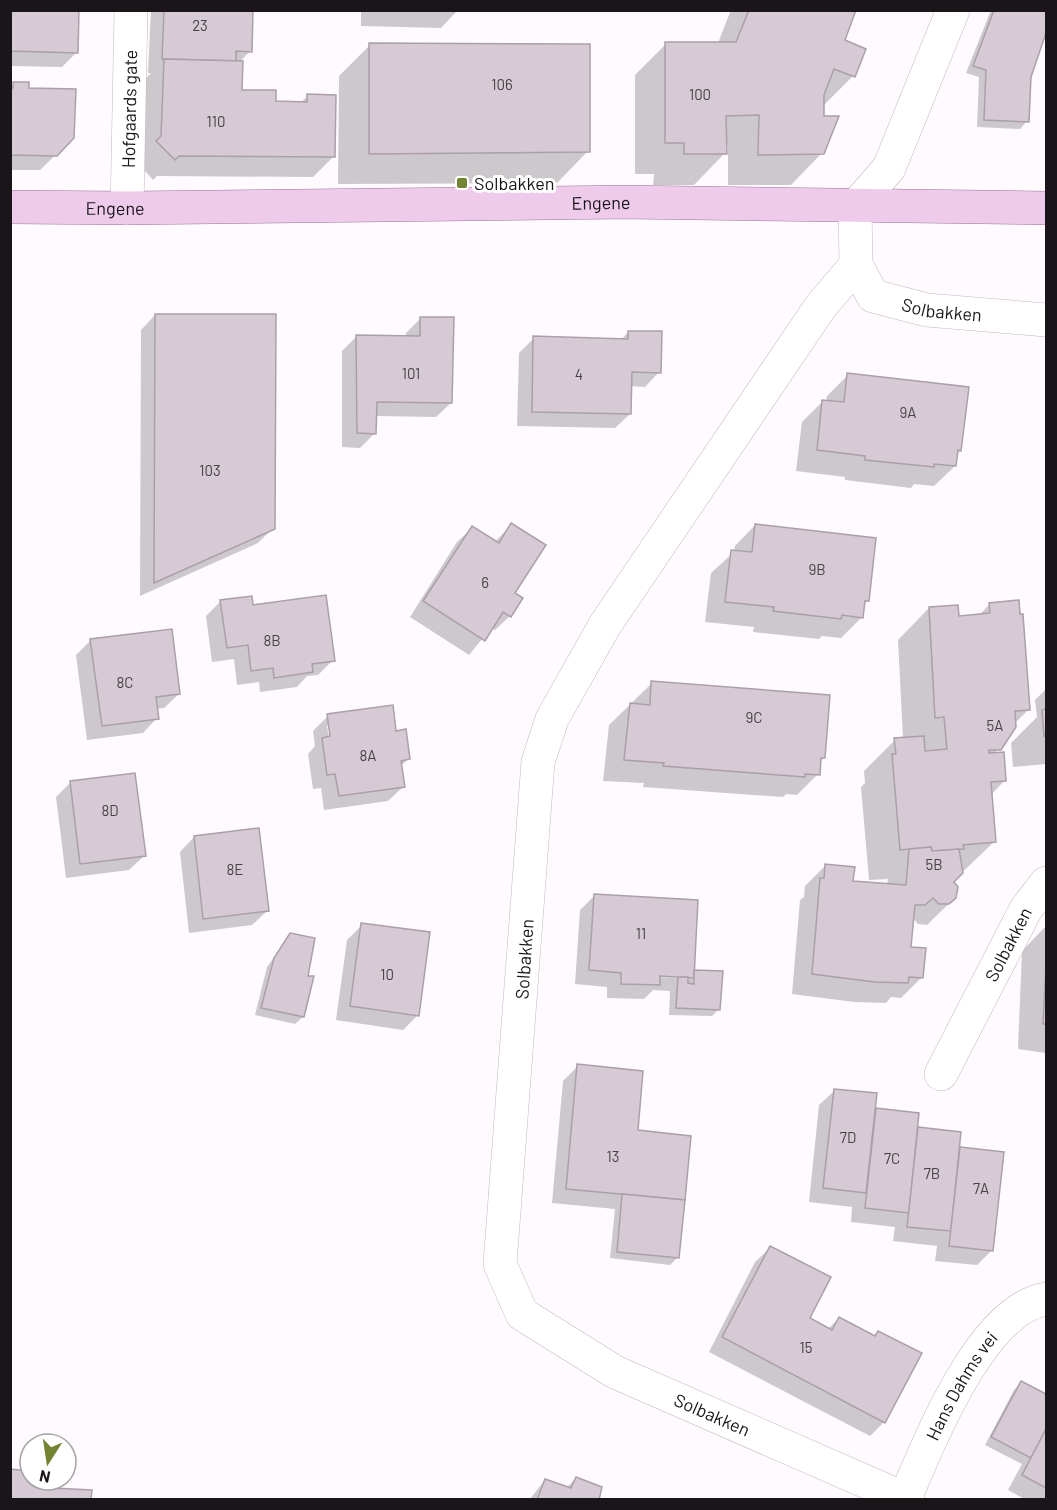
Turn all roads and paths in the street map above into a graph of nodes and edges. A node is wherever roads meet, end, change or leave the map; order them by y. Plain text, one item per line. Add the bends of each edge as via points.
1 (131, 10) edge
2 (953, 10) edge
3 (10, 207) edge
4 (855, 207) junction
5 (127, 208) junction
6 (1047, 208) edge
7 (856, 266) junction
8 (1047, 320) edge
9 (1047, 883) edge
10 (940, 1074) dead end
11 (1047, 1299) edge
12 (906, 1499) edge

1 - 5 street, Hofgaards gate
2 - 4 street via 889,168
3 - 5 main road, Engene
4 - 5 main road, Engene via 626,202
4 - 6 main road, Engene
4 - 7 street, Solbakken
7 - 8 street, Solbakken via 873,296 927,310
7 - 12 street, Solbakken via 821,306 604,626 552,719 538,762 500,1264 522,1314 615,1372
9 - 10 street, Solbakken via 1026,909
11 - 12 street, Hans Dahms vei via 1034,1301 999,1324 975,1357 930,1440

